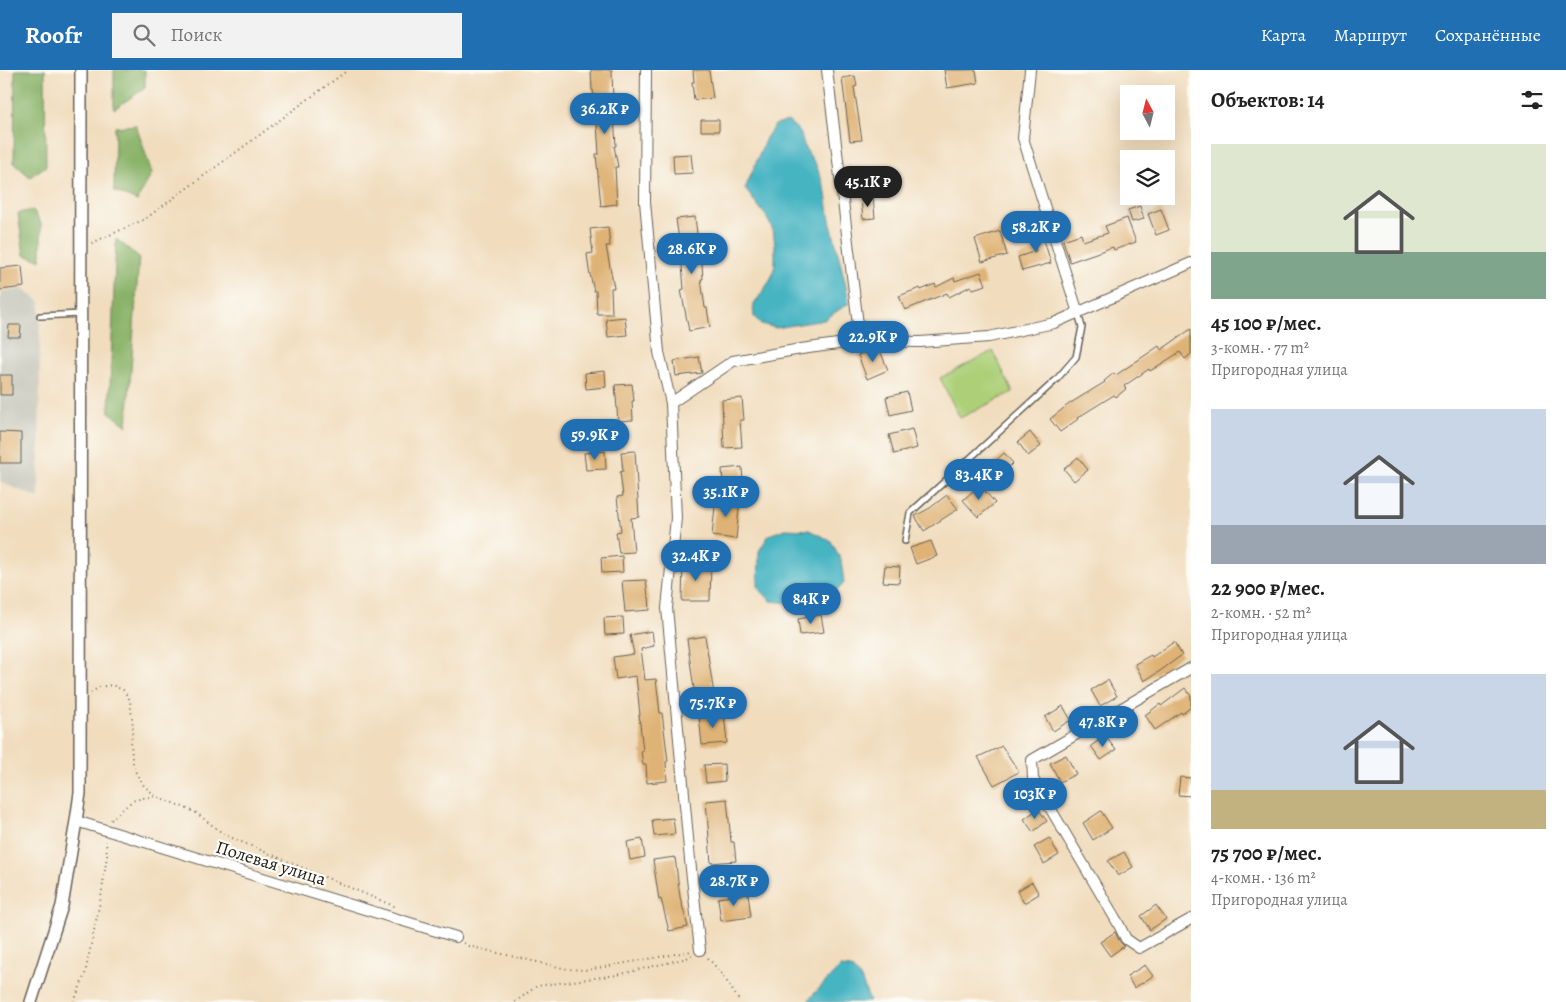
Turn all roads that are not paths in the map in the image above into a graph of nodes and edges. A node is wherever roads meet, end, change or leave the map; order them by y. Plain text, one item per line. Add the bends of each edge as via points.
1 (81, 70) edge
2 (646, 70) edge
3 (826, 70) edge
4 (1030, 70) edge
5 (1191, 263) edge
6 (1078, 313) junction
7 (81, 314) junction
8 (40, 316) dead end
9 (860, 341) junction
10 (671, 403) junction
11 (905, 541) dead end
12 (1191, 668) edge
13 (76, 821) junction
14 (1191, 919) edge
15 (456, 937) road end
16 (700, 950) road end
17 (31, 1002) edge

1 - 7 street
2 - 10 street via 645,202 659,352
3 - 9 street
4 - 6 street via 1024,138
5 - 6 street
6 - 9 street via 1054,323 989,338
6 - 11 lane via 1082,326 1076,357 1056,380 910,512
7 - 8 lane
7 - 13 street via 80,793
9 - 10 street via 732,361
10 - 16 street via 676,518 667,608
12 - 14 street via 1032,760 1033,779 1126,939 1139,948
13 - 15 street, Полевая улица
13 - 17 street via 62,906

